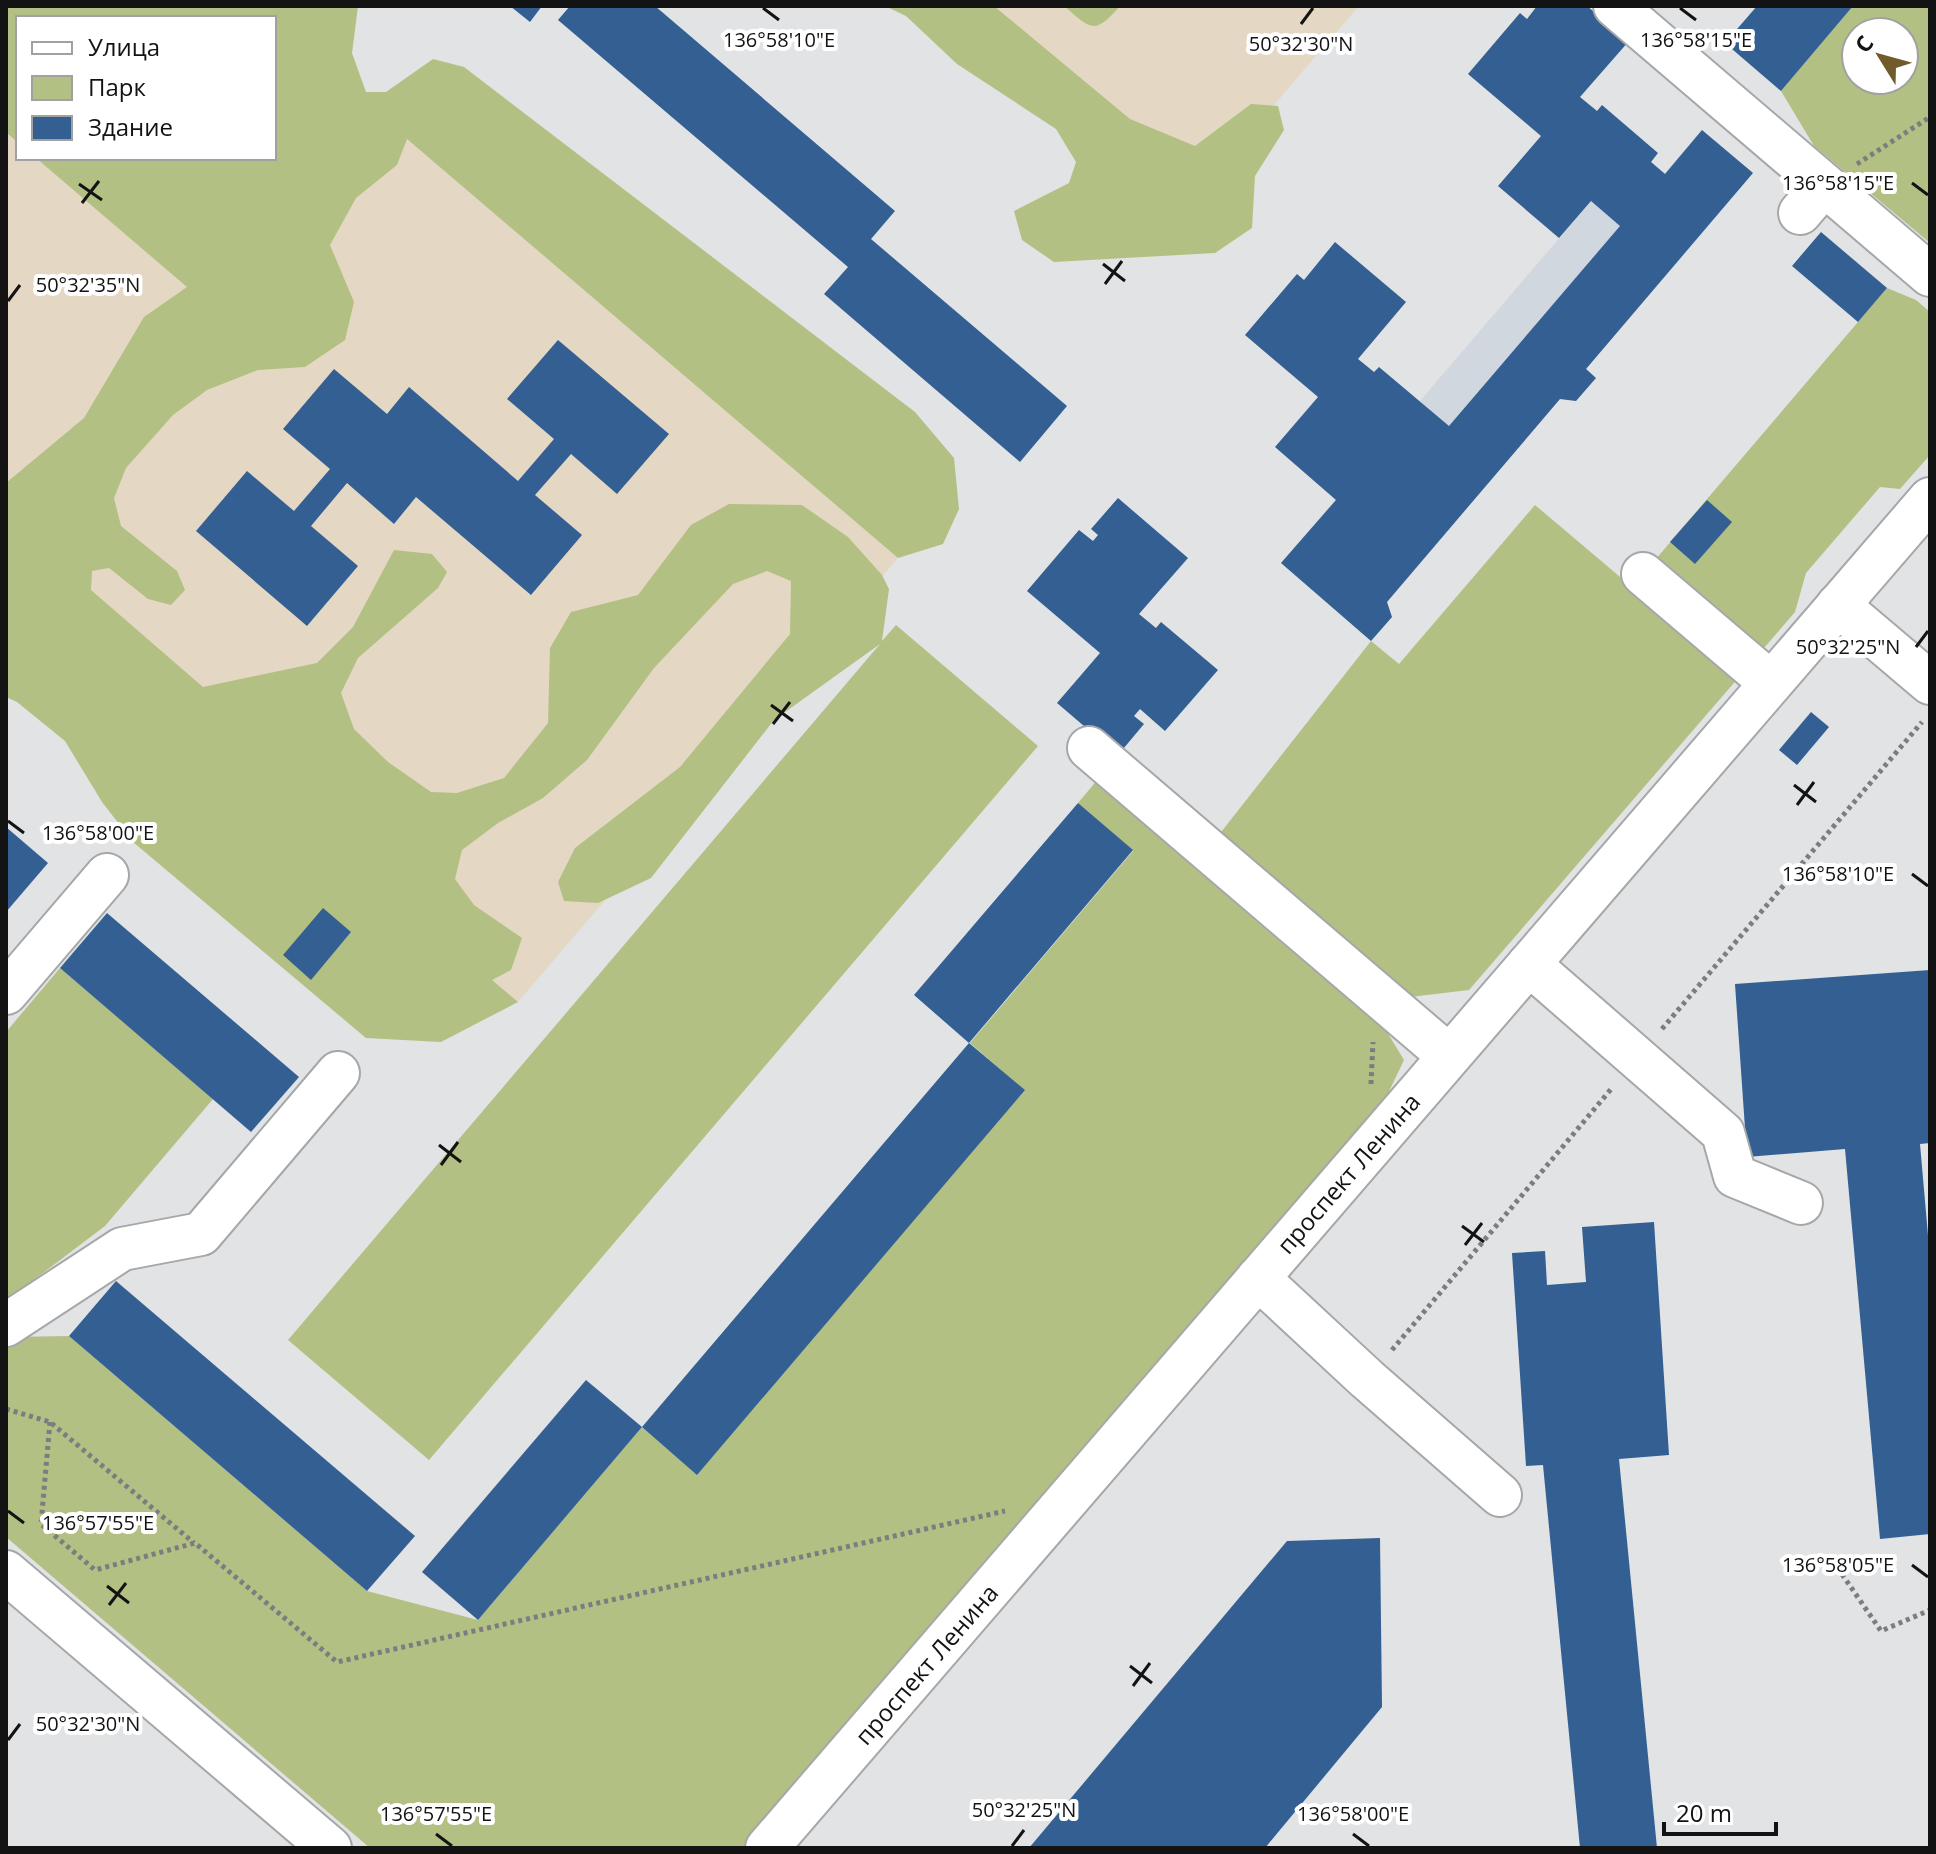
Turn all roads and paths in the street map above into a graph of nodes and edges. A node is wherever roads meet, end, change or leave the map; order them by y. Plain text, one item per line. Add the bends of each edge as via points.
1 (1615, 6) edge
2 (1930, 117) edge
3 (1812, 199) junction
4 (1930, 275) edge
5 (1930, 499) edge
6 (1643, 574) dead end
7 (1838, 605) junction
8 (1771, 683) junction
9 (1930, 683) edge
10 (1089, 748) dead end
11 (107, 875) dead end
12 (1529, 964) junction
13 (6, 993) edge
14 (1375, 993) junction
15 (1449, 1056) junction
16 (338, 1073) dead end
17 (1370, 1091) dead end
18 (1801, 1203) dead end
19 (1258, 1278) junction
20 (6, 1325) edge
21 (6, 1409) edge
22 (50, 1422) junction
23 (1500, 1495) dead end
24 (1008, 1510) dead end
25 (195, 1543) junction
26 (1833, 1561) dead end
27 (13, 1592) edge
28 (1930, 1610) edge
29 (778, 1839) edge
30 (330, 1848) edge

1 - 3 street
2 - 3 path
3 - 4 street
5 - 7 street, проспект Ленина
6 - 8 street
7 - 8 street, проспект Ленина
7 - 9 street
8 - 12 street, проспект Ленина
10 - 14 street
11 - 13 street
12 - 15 street, проспект Ленина
12 - 18 street via 1723,1133 1735,1176
14 - 15 street
14 - 17 path
15 - 19 street, проспект Ленина
16 - 20 street via 201,1234 122,1249
19 - 23 street
19 - 29 street, проспект Ленина
21 - 22 path
22 - 25 path
22 - 25 path via 41,1524 62,1543 95,1570
24 - 25 path via 337,1662
26 - 28 path via 1881,1631
27 - 30 street

